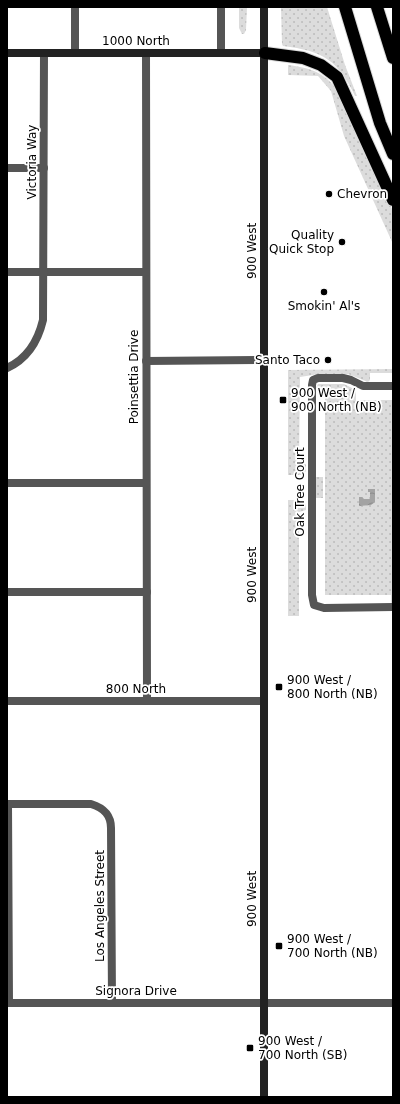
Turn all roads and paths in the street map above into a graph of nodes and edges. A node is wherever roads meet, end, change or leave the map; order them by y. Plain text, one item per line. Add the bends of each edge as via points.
1 (75, 7) edge
2 (221, 7) edge
3 (264, 7) edge
4 (345, 7) edge
5 (377, 7) edge
6 (7, 53) edge
7 (44, 53) junction
8 (75, 53) junction
9 (146, 53) junction
10 (222, 53) junction
11 (264, 53) junction
12 (393, 58) edge
13 (393, 154) edge
14 (7, 168) edge
15 (44, 168) junction
16 (393, 200) edge
17 (7, 272) edge
18 (44, 272) junction
19 (146, 272) junction
20 (264, 360) junction
21 (146, 361) junction
22 (7, 368) edge
23 (393, 386) edge
24 (7, 483) edge
25 (146, 483) junction
26 (7, 592) edge
27 (146, 592) junction
28 (393, 607) edge
29 (7, 701) edge
30 (147, 701) junction
31 (264, 701) junction
32 (8, 804) edge
33 (8, 1003) edge
34 (112, 1003) junction
35 (264, 1003) junction
36 (393, 1003) edge
37 (264, 1097) edge

1 - 8 street
2 - 10 street
3 - 11 main road, 900 West
4 - 13 highway via 380,123
5 - 12 highway
6 - 7 main road, 1000 North
7 - 8 main road, 1000 North
7 - 15 street, Victoria Way
8 - 9 main road, 1000 North
9 - 10 main road, 1000 North
9 - 19 street, Poinsettia Drive
10 - 11 main road, 1000 North
11 - 16 highway via 303,58 321,64 337,77
11 - 20 main road, 900 West
14 - 15 street
15 - 18 street, Victoria Way
17 - 18 street
18 - 19 street
18 - 22 street, Victoria Way via 43,316 39,334 26,355
19 - 21 street, Poinsettia Drive
20 - 21 street
20 - 31 main road, 900 West
21 - 25 street, Poinsettia Drive
23 - 28 street, Oak Tree Court via 363,386 343,378 318,378 313,380 312,385 314,605 324,608
24 - 25 street
25 - 27 street, Poinsettia Drive
26 - 27 street
27 - 30 street, Poinsettia Drive
29 - 30 street, 800 North
30 - 31 street, 800 North
31 - 35 main road, 900 West
32 - 33 street
32 - 34 street, Los Angeles Street via 86,804 105,811 110,818
33 - 34 street, Signora Drive
34 - 35 street, Signora Drive
35 - 36 street, Signora Drive
35 - 37 main road, 900 West

